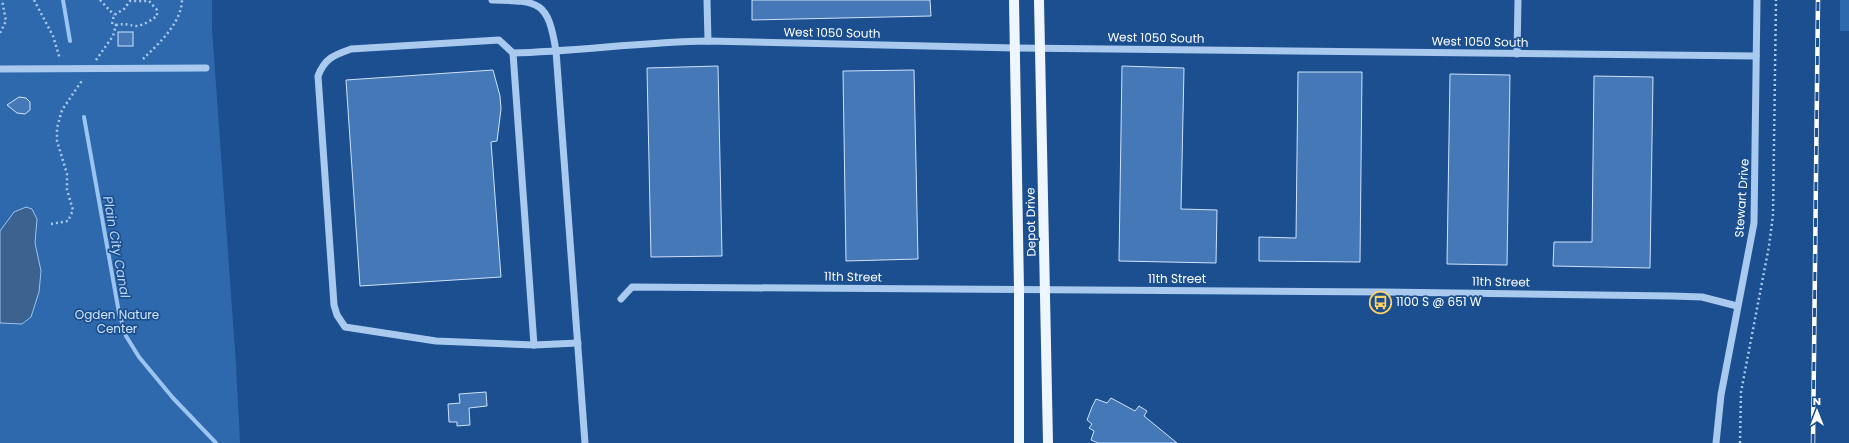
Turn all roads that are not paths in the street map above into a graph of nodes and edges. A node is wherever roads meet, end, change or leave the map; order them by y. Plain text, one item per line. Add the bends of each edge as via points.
1 (492, 0) edge
2 (707, 0) edge
3 (1014, 0) edge
4 (1039, 0) edge
5 (1518, 0) edge
6 (1757, 0) edge
7 (708, 41) junction
8 (1015, 48) junction
9 (1040, 48) junction
10 (556, 51) junction
11 (513, 53) junction
12 (1517, 54) junction
13 (1756, 56) junction
14 (206, 68) dead end
15 (0, 69) edge
16 (1046, 289) junction
17 (1020, 290) junction
18 (621, 299) dead end
19 (1737, 306) junction
20 (578, 343) junction
21 (534, 345) junction
22 (584, 443) edge
23 (1019, 443) edge
24 (1048, 443) edge
25 (1716, 443) edge

1 - 10 street via 528,1 544,11 552,26
2 - 7 street
3 - 8 main road, Depot Drive
4 - 9 main road, Depot Drive
5 - 12 street
6 - 13 street, Stewart Drive
7 - 8 street, West 1050 South
7 - 10 street, West 1050 South
8 - 9 street, West 1050 South
8 - 17 main road, Depot Drive
9 - 12 street, West 1050 South
9 - 16 main road, Depot Drive
10 - 11 street, West 1050 South
10 - 20 street
11 - 21 street
11 - 21 street via 499,40 351,50 333,55 322,66 318,76 334,305 345,327 436,341
12 - 13 street, West 1050 South
13 - 19 street, Stewart Drive via 1754,223
14 - 15 street
16 - 17 street, 11th Street
16 - 19 street, 11th Street via 1664,296 1702,297
16 - 24 main road, Depot Drive
17 - 18 street, 11th Street via 632,287
17 - 23 main road, Depot Drive
19 - 25 street, Stewart Drive via 1721,395
20 - 21 street
20 - 22 street

